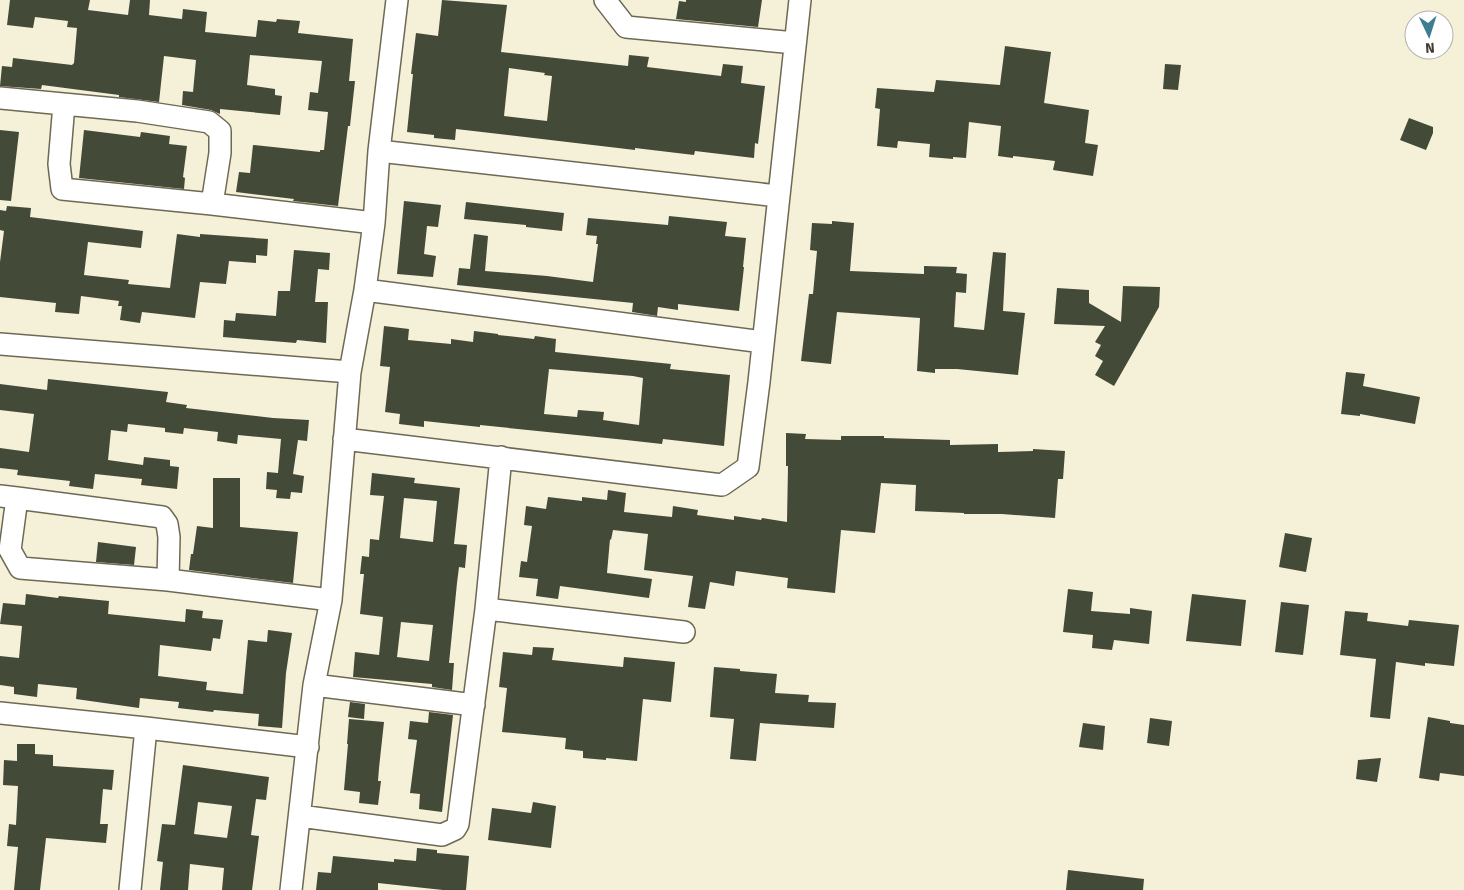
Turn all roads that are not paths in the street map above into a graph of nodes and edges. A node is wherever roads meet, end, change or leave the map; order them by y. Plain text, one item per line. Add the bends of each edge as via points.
1 (397, 0) edge
2 (605, 0) edge
3 (800, 0) edge
4 (795, 43) junction
5 (0, 98) edge
6 (64, 104) junction
7 (379, 151) junction
8 (778, 196) junction
9 (212, 204) junction
10 (374, 223) junction
11 (365, 290) junction
12 (763, 342) junction
13 (0, 344) edge
14 (350, 372) junction
15 (344, 439) junction
16 (502, 457) junction
17 (9, 497) edge
18 (168, 580) junction
19 (331, 600) junction
20 (486, 609) junction
21 (684, 632) dead end
22 (314, 685) junction
23 (474, 705) junction
24 (0, 713) edge
25 (146, 728) junction
26 (308, 747) junction
27 (300, 816) junction
28 (130, 890) edge
29 (291, 890) edge

1 - 7 street
2 - 4 street via 626,27
3 - 4 street
4 - 8 street
5 - 6 street
6 - 9 street via 209,122 220,131
6 - 9 street via 58,164 62,189
7 - 8 street
7 - 10 street
8 - 12 street
9 - 10 street
10 - 11 street
11 - 12 street
11 - 14 street
12 - 16 street via 748,467 722,485
13 - 14 street
14 - 15 street
15 - 16 street
15 - 19 street
16 - 20 street
17 - 18 street via 162,517 169,537
17 - 18 street via 10,550 20,568
18 - 19 street
19 - 22 street
20 - 21 street
20 - 23 street
22 - 23 street
22 - 26 street
23 - 27 street via 455,829 442,835
24 - 25 street
25 - 26 street
25 - 28 street
26 - 27 street
27 - 29 street

